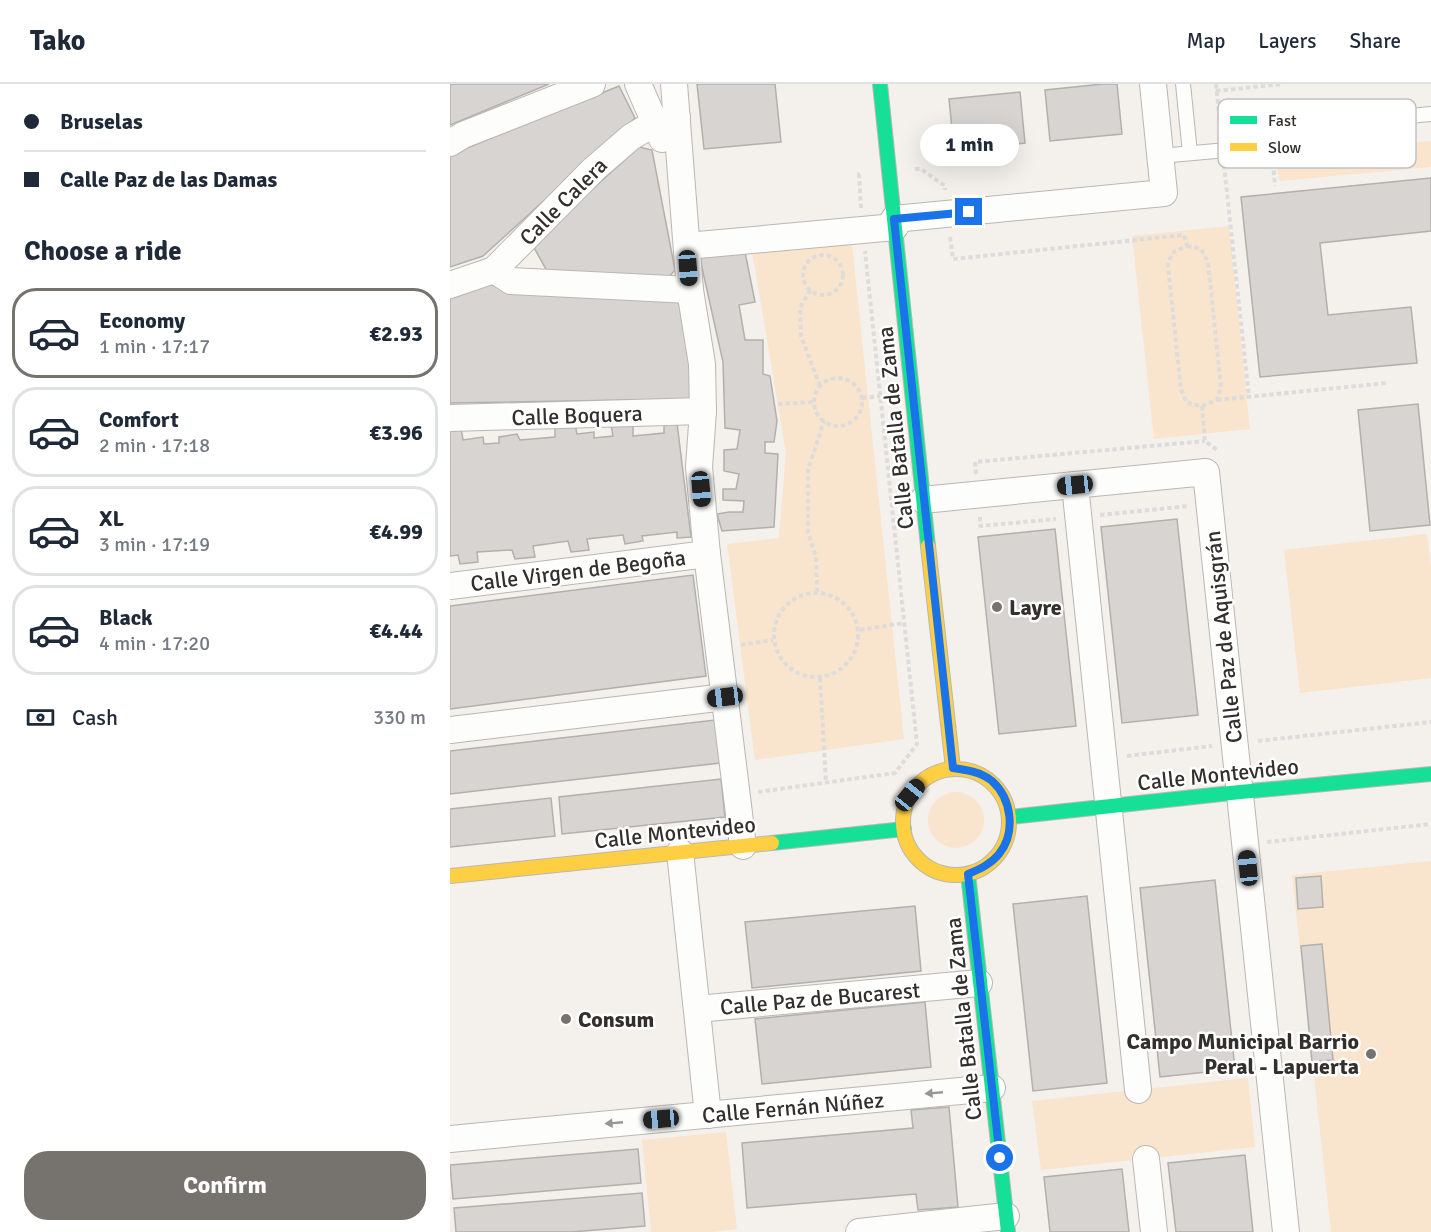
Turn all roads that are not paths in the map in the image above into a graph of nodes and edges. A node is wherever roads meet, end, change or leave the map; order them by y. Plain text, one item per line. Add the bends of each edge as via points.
1 (592, 84) edge
2 (638, 84) edge
3 (674, 84) edge
4 (880, 84) edge
5 (1153, 84) edge
6 (1183, 84) edge
7 (1431, 114) edge
8 (1416, 115) edge
9 (666, 120) junction
10 (450, 143) edge
11 (1218, 151) edge
12 (1190, 153) junction
13 (1160, 156) junction
14 (895, 223) junction
15 (687, 246) junction
16 (494, 270) junction
17 (450, 285) edge
18 (690, 290) junction
19 (703, 411) junction
20 (450, 418) edge
21 (1075, 485) junction
22 (923, 500) junction
23 (706, 554) junction
24 (450, 586) edge
25 (725, 697) junction
26 (450, 730) edge
27 (953, 768) junction
28 (1431, 774) edge
29 (1240, 792) junction
30 (1107, 807) junction
31 (1010, 817) junction
32 (904, 829) junction
33 (743, 846) junction
34 (680, 852) junction
35 (968, 874) junction
36 (450, 876) edge
37 (979, 983) junction
38 (698, 1010) junction
39 (992, 1088) junction
40 (1137, 1090) dead end
41 (708, 1115) junction
42 (450, 1139) edge
43 (1146, 1159) dead end
44 (1007, 1224) edge
45 (861, 1232) edge
46 (1154, 1232) edge
47 (1286, 1232) edge

1 - 10 street
2 - 9 street
3 - 9 street
4 - 14 street, Calle Batalla de Zama
5 - 13 street
6 - 12 lane
7 - 8 lane
9 - 15 street via 682,184
9 - 16 street, Calle Calera via 631,136 601,162
11 - 12 lane
12 - 13 lane
13 - 14 street via 1164,193
14 - 15 street via 863,230
14 - 22 street, Calle Batalla de Zama
15 - 18 street
16 - 17 street, Calle Calera
16 - 18 street via 511,281
18 - 19 street via 702,364
19 - 20 street, Calle Boquera
19 - 23 street via 699,467
21 - 22 street
21 - 29 street, Calle Paz de Aquisgrán via 1206,472
21 - 30 street
22 - 27 street, Calle Batalla de Zama
23 - 24 street, Calle Virgen de Begoña
23 - 25 street
25 - 26 street
25 - 33 street
27 - 31 street via 973,771 992,781 1005,797
27 - 32 street via 936,772 910,795
28 - 29 street, Calle Montevideo
29 - 30 street, Calle Montevideo
29 - 47 street, Calle Paz de Aquisgrán
30 - 31 street, Calle Montevideo
30 - 40 street
31 - 35 street via 1008,836 1000,853 986,866
32 - 33 street, Calle Montevideo
32 - 35 street via 907,842 921,862 944,873
33 - 34 street, Calle Montevideo
34 - 36 street, Calle Montevideo
34 - 38 street
35 - 37 street, Calle Batalla de Zama
37 - 38 street, Calle Paz de Bucarest
37 - 39 street, Calle Batalla de Zama
38 - 41 street
39 -> 41 street, Calle Fernán Núñez
39 - 44 street, Calle Batalla de Zama
41 -> 42 street, Calle Fernán Núñez
43 - 46 street
44 - 45 street

